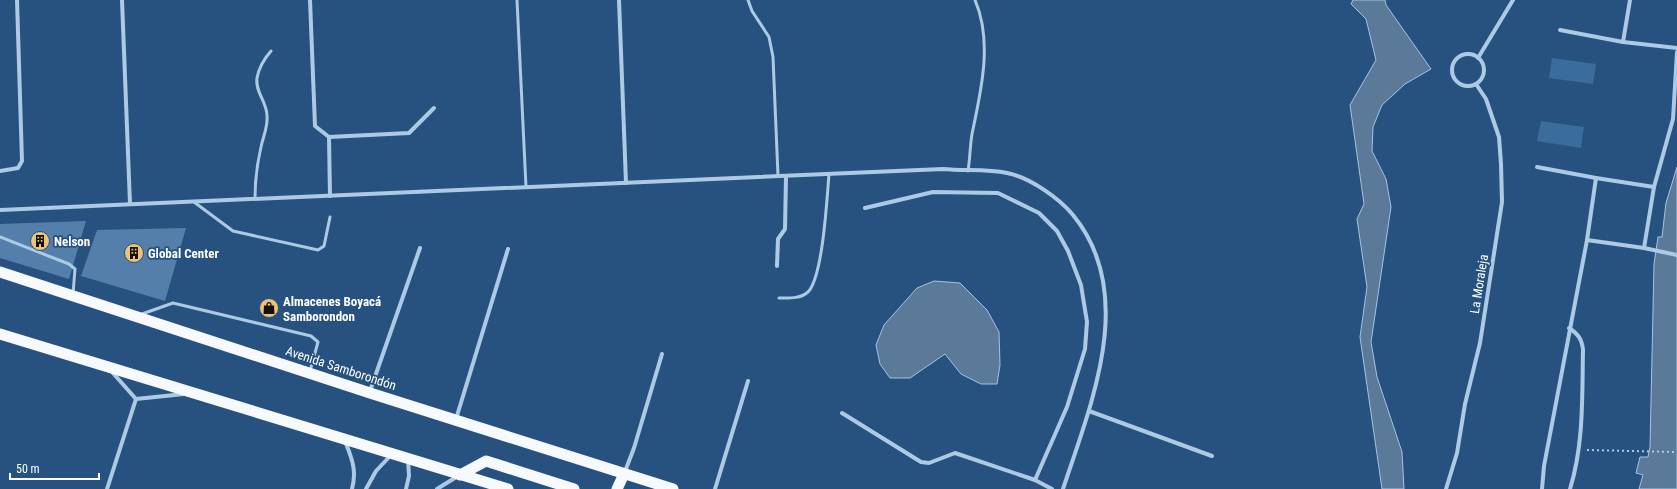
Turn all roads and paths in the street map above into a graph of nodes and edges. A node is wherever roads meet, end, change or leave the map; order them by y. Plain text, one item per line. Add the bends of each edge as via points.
1 (17, 0) edge
2 (122, 0) edge
3 (310, 0) edge
4 (517, 0) edge
5 (619, 0) edge
6 (748, 0) edge
7 (975, 0) edge
8 (1513, 0) edge
9 (1630, 0) edge
10 (1560, 30) dead end
11 (1623, 42) junction
12 (1677, 48) edge
13 (272, 51) dead end
14 (1677, 52) edge
15 (1478, 58) junction
16 (1476, 84) junction
17 (434, 108) dead end
18 (329, 137) junction
19 (1537, 167) dead end
20 (0, 171) edge
21 (968, 171) junction
22 (829, 174) junction
23 (778, 176) junction
24 (786, 176) junction
25 (1596, 178) junction
26 (626, 183) junction
27 (526, 187) junction
28 (1654, 187) junction
29 (330, 196) junction
30 (256, 199) junction
31 (194, 202) junction
32 (130, 204) junction
33 (865, 208) dead end
34 (0, 210) edge
35 (330, 217) dead end
36 (0, 237) edge
37 (1586, 240) junction
38 (420, 248) dead end
39 (1644, 248) junction
40 (508, 249) dead end
41 (1677, 255) edge
42 (776, 266) dead end
43 (0, 272) edge
44 (72, 296) junction
45 (778, 298) dead end
46 (136, 316) junction
47 (1569, 328) junction
48 (0, 334) edge
49 (662, 354) dead end
50 (108, 367) junction
51 (310, 372) junction
52 (748, 381) dead end
53 (194, 393) junction
54 (370, 393) junction
55 (136, 399) junction
56 (1089, 411) junction
57 (842, 413) dead end
58 (456, 420) junction
59 (345, 439) junction
60 (1580, 450) junction
61 (1677, 452) edge
62 (392, 454) junction
63 (1212, 456) dead end
64 (408, 458) junction
65 (624, 474) junction
66 (460, 475) junction
67 (1034, 480) junction
68 (493, 487) edge
69 (107, 489) edge
70 (352, 489) edge
71 (366, 489) edge
72 (406, 489) edge
73 (437, 489) edge
74 (508, 489) edge
75 (574, 489) edge
76 (617, 489) edge
77 (673, 489) edge
78 (715, 489) edge
79 (1052, 489) edge
80 (1063, 489) edge
81 (1446, 489) edge
82 (1542, 489) edge
83 (1570, 489) edge

1 - 20 street via 22,161 18,168
2 - 32 street
3 - 18 street via 316,126
4 - 27 lane
5 - 26 street
6 - 23 lane via 769,37 773,57
7 - 21 lane via 981,20 984,57 980,101
8 - 15 street
9 - 11 street
10 - 11 street
11 - 12 street
13 - 30 lane via 262,63 257,80 258,91 267,115 255,173
14 - 28 street via 1673,119
15 - 16 street via 1484,68 1481,80
15 - 16 street via 1467,54 1461,56 1456,60 1452,72 1464,86
16 - 81 street, La Moraleja via 1486,99 1499,137 1502,202 1480,343 1465,404 1457,453
17 - 18 street via 409,132
18 - 29 street
19 - 25 street
21 - 22 street via 943,169
21 - 56 street via 1008,173 1036,185 1064,204 1085,230 1102,270 1107,312 1102,355
22 - 24 street
22 - 45 lane via 826,217 816,277 809,291 803,295 797,298
23 - 24 street
23 - 26 street
24 - 42 street via 785,229 778,239
25 - 28 street
25 - 37 street
26 - 27 street
27 - 29 street
28 - 39 street
29 - 30 street
30 - 31 street
31 - 32 street
31 - 35 lane via 233,231 318,250 324,246
32 - 34 street
33 - 67 street via 933,192 998,193 1039,213 1057,231 1082,285 1087,322 1085,349 1067,407
36 - 44 lane via 69,264 75,269
37 - 39 street
37 - 47 street
38 - 54 street
39 - 41 street
40 - 58 street
43 - 44 highway, Avenida Samborondón
44 - 46 highway, Avenida Samborondón
46 - 51 highway, Avenida Samborondón
46 - 51 lane via 173,303 311,336 318,342
47 - 60 street via 1576,332 1583,343
47 - 82 street
48 - 50 highway
49 - 65 street
50 - 53 highway
50 - 55 street
51 - 54 highway, Avenida Samborondón
52 - 78 street
53 - 55 street
53 - 59 highway
54 - 58 highway, Avenida Samborondón
55 - 69 street
56 - 63 street
56 - 80 street
57 - 67 street via 921,462 929,463 955,454
58 - 65 highway, Avenida Samborondón
59 - 62 highway
59 - 70 street via 354,464 355,478
60 - 61 path
60 - 83 street
62 - 64 highway
62 - 71 street via 376,471
64 - 66 highway
64 - 72 street via 409,476
65 - 76 highway
65 - 77 highway, Avenida Samborondón
66 - 68 highway
66 - 73 street
66 - 75 highway via 486,461
67 - 79 street
68 - 74 highway

